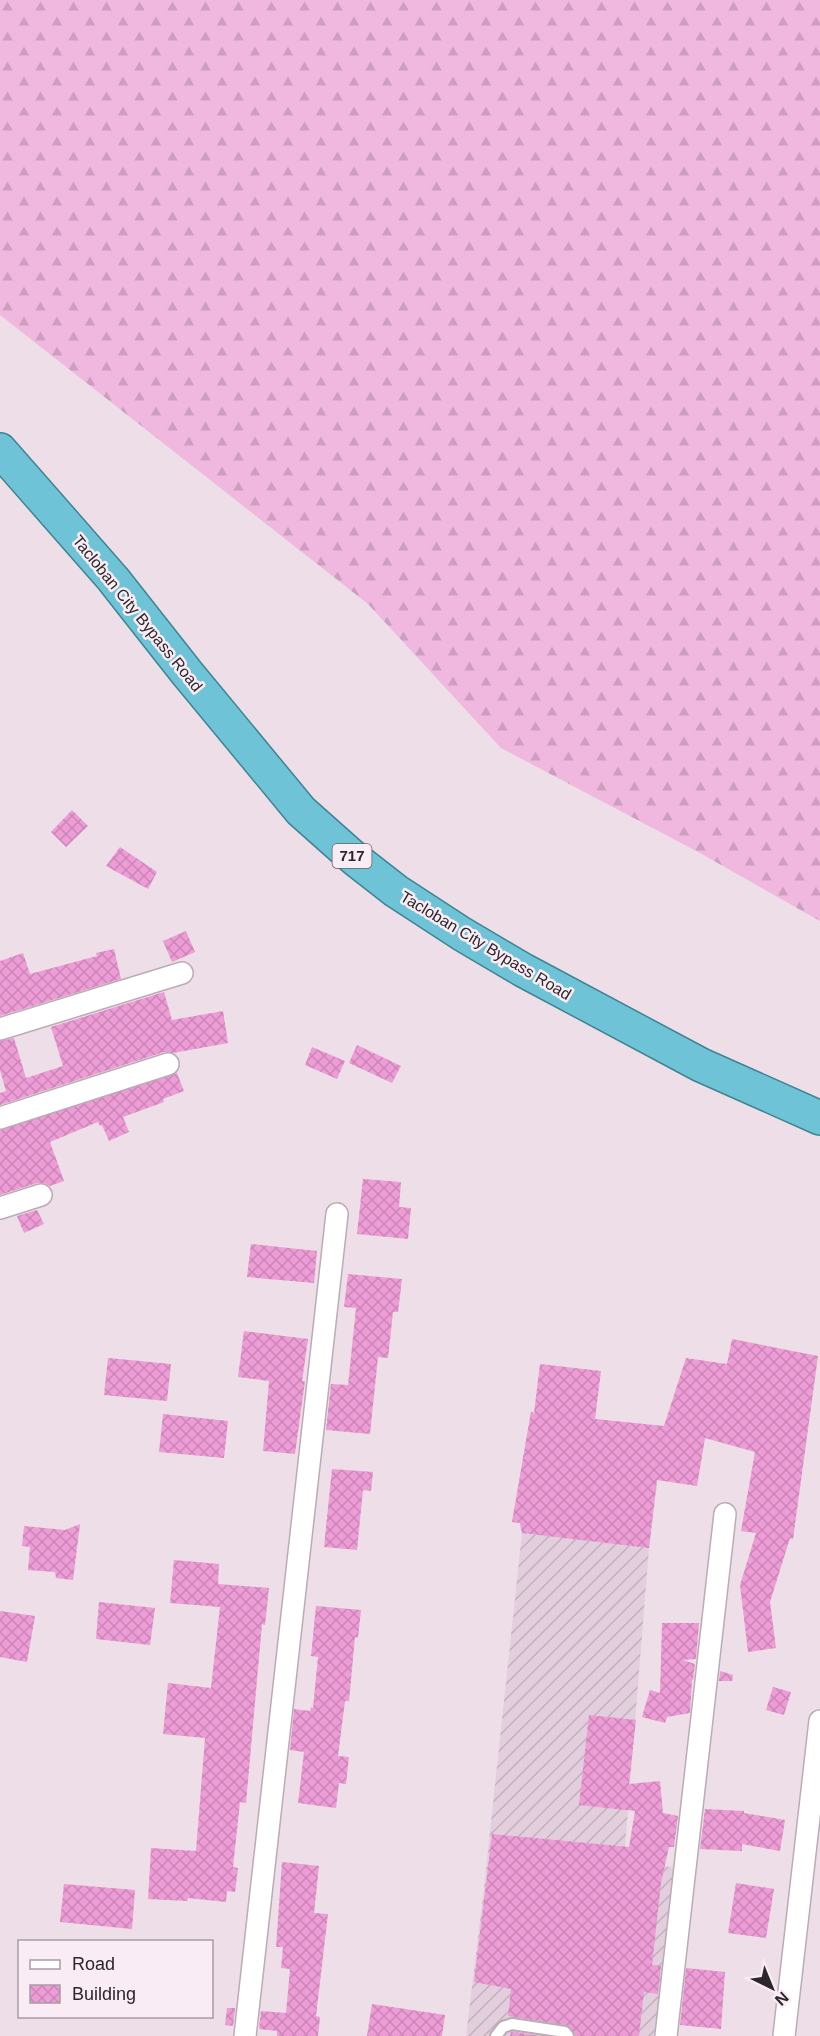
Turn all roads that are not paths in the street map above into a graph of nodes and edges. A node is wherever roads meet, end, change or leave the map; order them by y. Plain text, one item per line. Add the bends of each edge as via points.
1 (0, 450) edge
2 (182, 973) dead end
3 (0, 1029) edge
4 (168, 1064) dead end
5 (0, 1118) edge
6 (820, 1118) edge
7 (41, 1195) dead end
8 (0, 1208) edge
9 (337, 1214) dead end
10 (725, 1514) dead end
11 (820, 1721) edge
12 (245, 2036) edge
13 (496, 2036) edge
14 (568, 2036) edge
15 (666, 2036) edge
16 (784, 2036) edge

1 - 6 highway, Tacloban City Bypass Road / 717 via 113,579 302,811 355,859 406,897 523,970 701,1065
2 - 3 street
4 - 5 street
7 - 8 street
9 - 12 street
10 - 15 street
11 - 16 street
13 - 14 lane via 512,2024 565,2032

